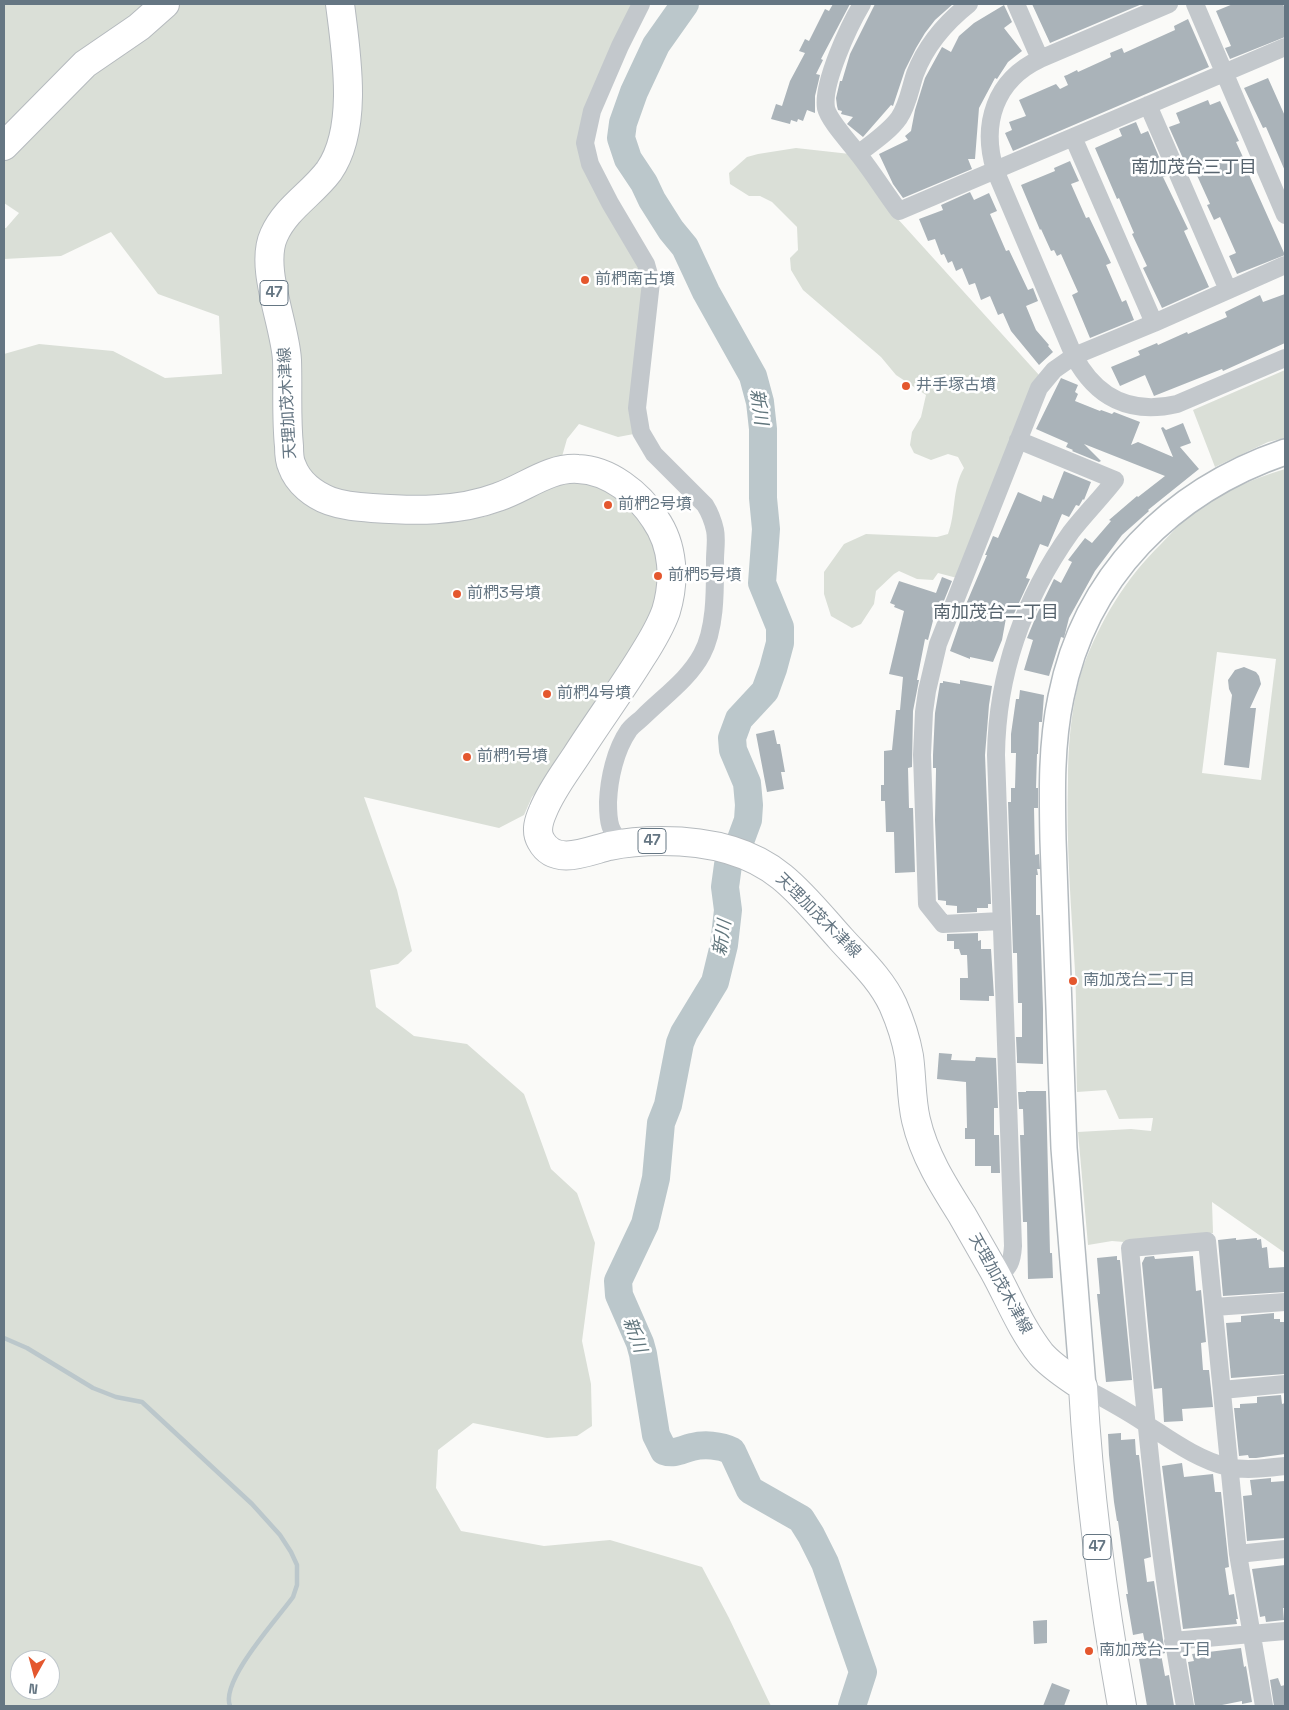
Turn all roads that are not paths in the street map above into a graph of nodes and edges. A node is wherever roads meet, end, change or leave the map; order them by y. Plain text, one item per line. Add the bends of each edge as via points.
1 (165, 4) edge
2 (340, 4) edge
3 (641, 4) edge
4 (862, 4) edge
5 (969, 4) edge
6 (1016, 4) edge
7 (1169, 4) edge
8 (1195, 4) edge
9 (1285, 47) edge
10 (1040, 59) junction
11 (1224, 72) junction
12 (1148, 105) junction
13 (1072, 137) junction
14 (4, 146) edge
15 (858, 154) junction
16 (995, 170) junction
17 (1285, 215) edge
18 (1285, 265) edge
19 (1228, 290) junction
20 (1154, 322) junction
21 (1074, 356) junction
22 (1285, 358) edge
23 (1018, 440) junction
24 (1285, 452) edge
25 (626, 845) junction
26 (1001, 920) junction
27 (998, 1278) junction
28 (1285, 1302) edge
29 (1214, 1308) junction
30 (1285, 1384) edge
31 (1083, 1387) junction
32 (1222, 1390) junction
33 (1146, 1423) junction
34 (1285, 1466) edge
35 (1229, 1467) junction
36 (1285, 1549) edge
37 (1238, 1554) junction
38 (1285, 1631) edge
39 (1251, 1634) junction
40 (1173, 1641) junction
41 (1122, 1706) edge
42 (1185, 1706) edge
43 (1264, 1706) edge

1 - 14 main road via 139,28 85,64
2 - 25 main road, 天理加茂木津線 / 47 via 347,90 342,142 328,172 288,212 273,236 270,248 270,269 287,359 290,462 294,472 311,491 323,499 353,507 416,511 468,506 500,497 552,473 579,468 610,477 645,506 665,536 670,554 672,581 666,611 627,681 559,781 541,814 537,829 542,844 558,854 572,856
3 - 25 street via 592,111 585,143 590,164 646,264 650,282 637,401 641,432 654,454 705,505 715,532 715,555 713,614 702,654 678,685 630,730 616,759 609,783 608,819 616,838
4 - 15 street via 838,54 826,101 828,112
5 - 15 street via 932,41 897,120
6 - 10 street
7 - 10 street
8 - 11 street
9 - 11 street
10 - 16 street via 1020,71 997,101 989,129
11 - 12 street
11 - 17 street
12 - 13 street
12 - 19 street
13 - 16 street
13 - 20 street
15 - 16 street via 899,211
16 - 21 street
18 - 19 street
19 - 20 street
20 - 21 street
21 - 22 street via 1091,382 1109,396 1130,405 1152,408 1177,404
21 - 23 street via 1054,370 1039,388
23 - 26 street via 938,644 927,691 922,734 927,904 943,924
23 - 26 street via 1115,480 1073,530 1045,572 1023,617 1008,664 996,733
24 - 31 street via 1216,482 1172,512 1145,538 1112,578 1090,615 1076,646 1061,696 1054,747 1053,840 1064,1148
25 - 27 main road, 天理加茂木津線 / 47 via 658,840 688,842 723,847 750,857 784,879 863,962 882,985 899,1020 909,1059 916,1120 925,1151
26 - 27 street via 1013,1246 1009,1267
27 - 31 main road, 天理加茂木津線 / 47 via 1022,1325 1044,1358
28 - 29 street
29 - 32 street
29 - 33 street via 1207,1240 1130,1248
30 - 32 street
31 - 33 street
31 - 41 main road, 47 via 1101,1582
32 - 35 street
33 - 35 street via 1206,1460
33 - 40 street
34 - 35 street
35 - 37 street
36 - 37 street
37 - 39 street
38 - 39 street
39 - 40 street
39 - 43 street
40 - 42 street

